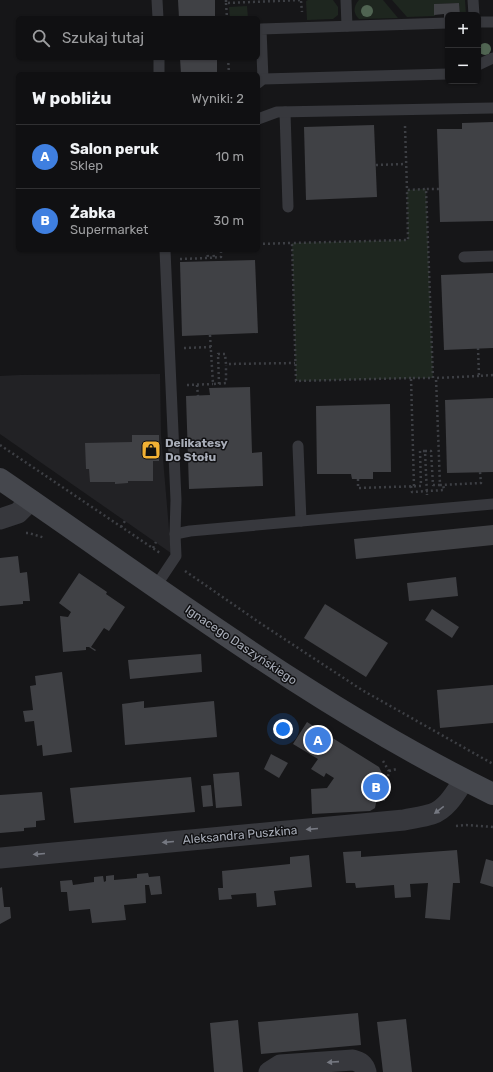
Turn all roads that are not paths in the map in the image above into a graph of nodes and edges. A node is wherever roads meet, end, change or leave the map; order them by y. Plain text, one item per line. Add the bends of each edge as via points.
1 (157, 0) edge
2 (346, 0) edge
3 (473, 0) edge
4 (474, 12) edge
5 (158, 16) edge
6 (481, 22) edge
7 (493, 22) edge
8 (445, 23) edge
9 (347, 26) junction
10 (493, 58) edge
11 (159, 60) edge
12 (481, 64) edge
13 (159, 72) edge
14 (445, 74) edge
15 (260, 81) edge
16 (493, 108) edge
17 (285, 112) junction
18 (260, 118) edge
19 (288, 208) dead end
20 (165, 252) edge
21 (493, 256) edge
22 (464, 257) dead end
23 (298, 446) dead end
24 (0, 479) edge
25 (31, 500) junction
26 (493, 504) edge
27 (0, 519) edge
28 (301, 521) junction
29 (174, 534) junction
30 (156, 586) junction
31 (464, 780) junction
32 (493, 794) edge
33 (0, 858) edge
34 (269, 1072) edge
35 (366, 1072) edge

1 - 5 lane
2 - 9 lane
3 - 4 lane
6 - 7 lane
8 - 9 lane
9 - 15 lane via 261,29
10 - 12 lane
11 - 13 lane
14 - 15 lane
16 - 17 lane
17 - 18 lane
17 - 19 lane
20 - 29 lane via 176,500
21 - 22 lane
23 - 28 lane
24 - 25 street, Ignacego Daszyńskiego
25 - 27 street via 18,512
25 - 30 street, Ignacego Daszyńskiego
26 - 28 lane
28 - 29 lane
29 - 30 lane via 176,556
30 - 31 street, Ignacego Daszyńskiego via 311,693
31 - 32 street, Ignacego Daszyńskiego
31 -> 33 street, Aleksandra Puszkina via 440,810 404,820
35 -> 34 street via 364,1065 353,1060 280,1065

